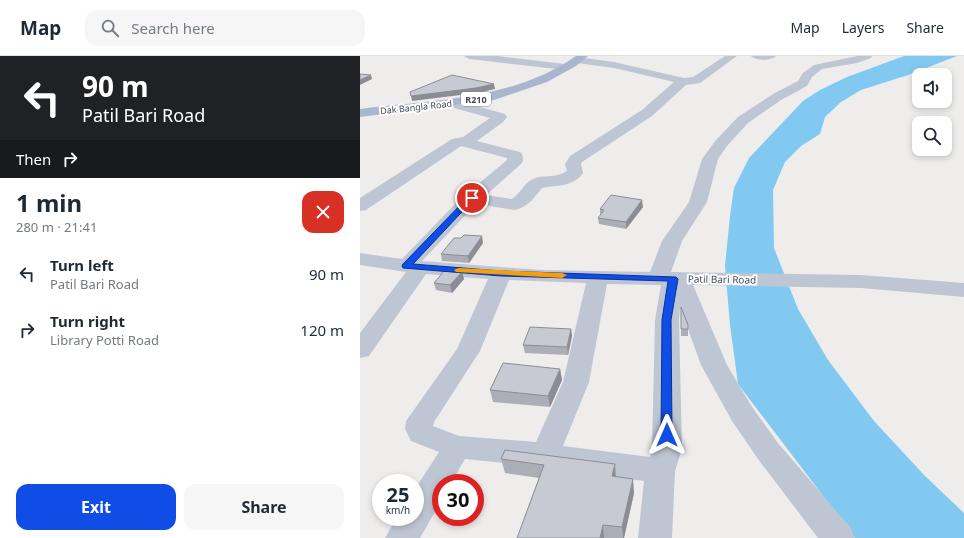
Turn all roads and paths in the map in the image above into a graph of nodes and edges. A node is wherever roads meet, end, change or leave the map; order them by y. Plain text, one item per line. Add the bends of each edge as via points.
1 (469, 56) edge
2 (732, 56) edge
3 (756, 56) edge
4 (771, 56) edge
5 (867, 56) edge
6 (575, 61) edge
7 (682, 82) junction
8 (452, 103) junction
9 (360, 114) edge
10 (467, 141) junction
11 (472, 198) junction
12 (360, 206) edge
13 (360, 259) edge
14 (413, 267) junction
15 (501, 273) junction
16 (598, 277) junction
17 (675, 278) junction
18 (964, 290) edge
19 (360, 350) edge
20 (457, 447) junction
21 (545, 455) junction
22 (660, 471) junction
23 (424, 502) edge
24 (409, 526) edge
25 (402, 538) edge
26 (655, 538) edge
27 (838, 538) edge

1 - 6 street
2 - 7 street via 696,80
3 - 4 street
5 - 17 street via 818,67 807,75 803,82 743,120 721,143 710,159 698,202 672,241
6 - 7 street via 628,68
6 - 8 main road, Dak Bangla Road / R210 via 532,83 490,97
7 - 11 street via 647,113 576,159 573,164 574,172 568,178 536,184 524,200 516,205
8 - 9 main road, Dak Bangla Road / R210
8 - 10 street via 500,117
10 - 11 street via 516,157 515,161
10 - 12 street via 456,142
11 - 14 street
13 - 14 street, Patil Bari Road
14 - 15 street, Patil Bari Road
14 - 19 street
15 - 16 street, Patil Bari Road
15 - 20 street via 468,351 420,421 421,433
16 - 17 street, Patil Bari Road
16 - 21 street via 576,382
17 - 18 street, Patil Bari Road via 847,281
17 - 22 street via 667,320 667,449
17 - 27 street via 714,365 742,414 768,451
20 - 21 street
20 - 23 street
21 - 22 street
22 - 26 street
24 - 25 street

